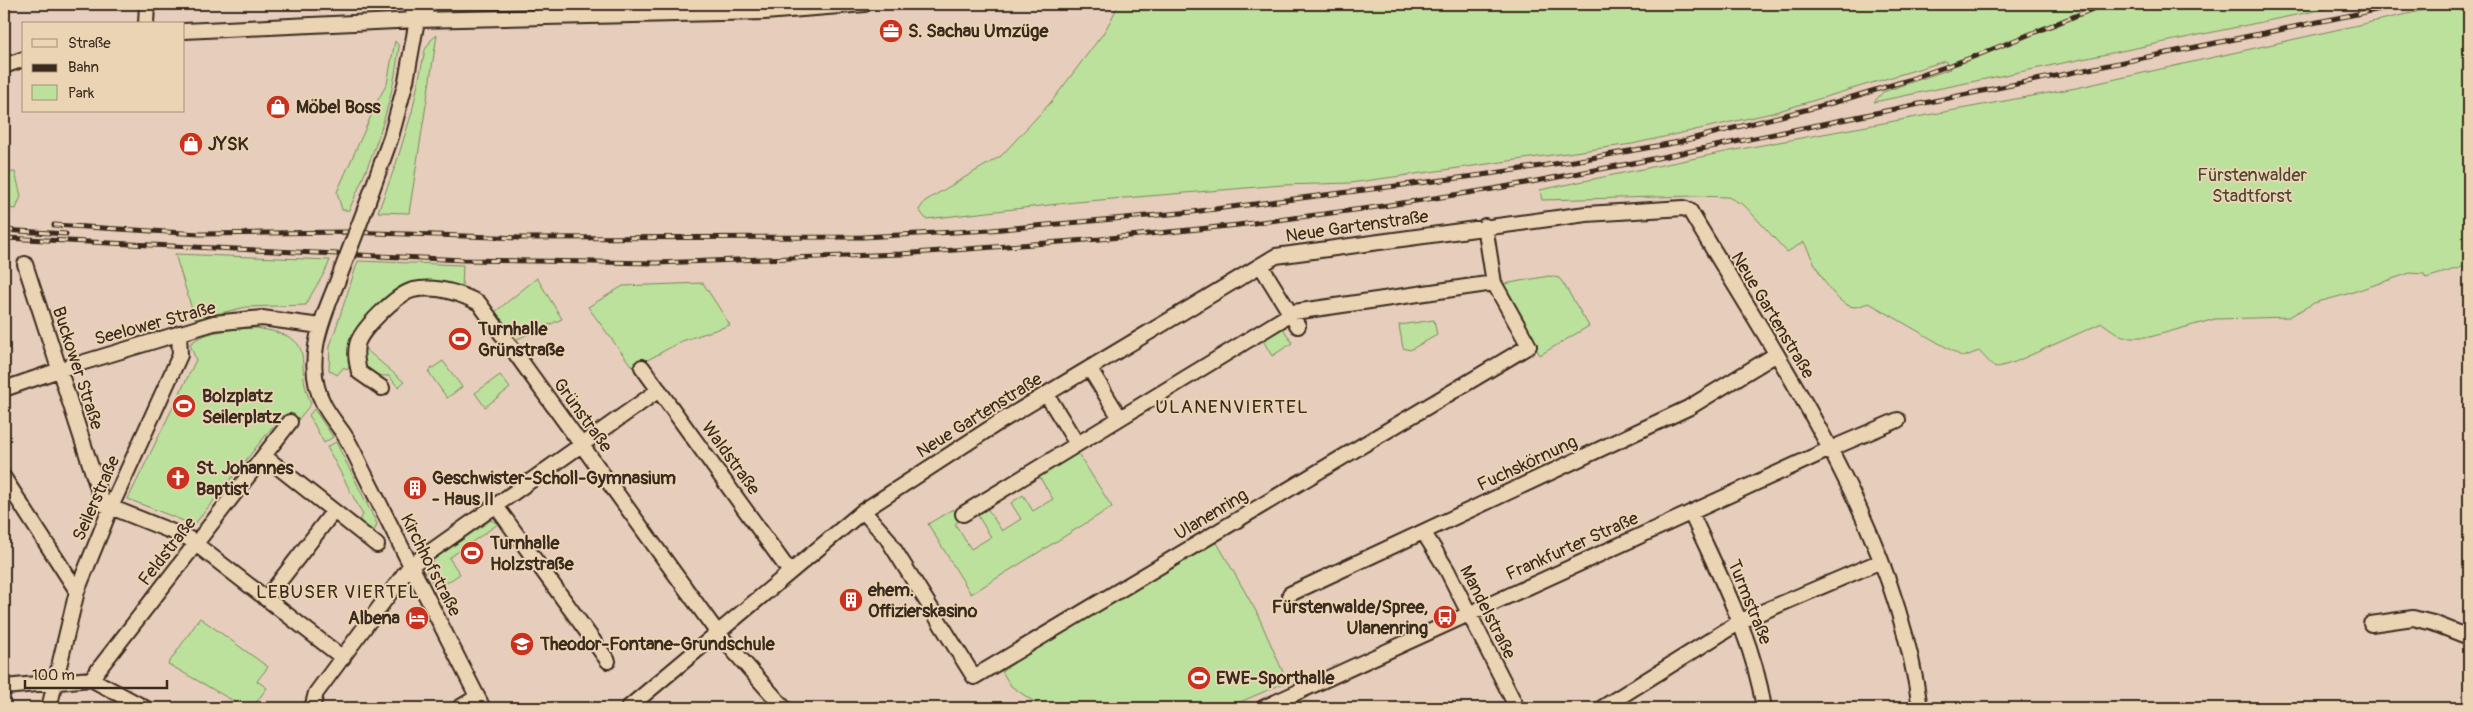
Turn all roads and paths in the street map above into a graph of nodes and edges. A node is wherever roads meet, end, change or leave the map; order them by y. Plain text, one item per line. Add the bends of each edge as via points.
1 (147, 4) edge
2 (414, 4) edge
3 (426, 4) edge
4 (865, 4) edge
5 (416, 20) junction
6 (146, 22) edge
7 (185, 30) edge
8 (22, 60) edge
9 (4, 66) edge
10 (1485, 226) junction
11 (26, 264) dead end
12 (1261, 266) junction
13 (1494, 283) junction
14 (1290, 314) junction
15 (320, 326) junction
16 (1298, 326) dead end
17 (179, 333) junction
18 (1775, 355) junction
19 (642, 367) dead end
20 (1090, 369) junction
21 (59, 370) junction
22 (382, 388) dead end
23 (4, 389) edge
24 (659, 390) junction
25 (1047, 395) junction
26 (1120, 418) junction
27 (1898, 420) dead end
28 (290, 422) dead end
29 (1076, 444) junction
30 (581, 446) junction
31 (1830, 448) junction
32 (264, 456) junction
33 (4, 478) edge
34 (496, 506) junction
35 (111, 507) junction
36 (863, 511) junction
37 (333, 512) junction
38 (1691, 513) junction
39 (963, 514) dead end
40 (1424, 533) junction
41 (197, 545) junction
42 (376, 545) dead end
43 (1881, 561) junction
44 (410, 566) junction
45 (790, 572) junction
46 (77, 591) junction
47 (1290, 594) dead end
48 (266, 598) junction
49 (1468, 614) junction
50 (1741, 621) junction
51 (2371, 624) dead end
52 (717, 632) junction
53 (2469, 637) edge
54 (343, 658) junction
55 (608, 661) dead end
56 (91, 679) junction
57 (57, 682) junction
58 (4, 687) edge
59 (480, 703) edge
60 (49, 708) edge
61 (145, 708) edge
62 (312, 708) edge
63 (458, 708) edge
64 (628, 708) edge
65 (784, 708) edge
66 (1263, 708) edge
67 (1517, 708) edge
68 (1602, 708) edge
69 (1764, 708) edge
70 (1920, 708) edge

1 - 6 street
2 - 5 street
3 - 5 street via 426,9
4 - 5 street via 764,12
5 - 7 street
5 - 15 street, Kirchhofstraße, bridge via 406,81 391,137
8 - 9 street
10 - 12 street, Neue Gartenstraße via 1276,256
10 - 13 street, Ulanenring
10 - 18 street, Neue Gartenstraße via 1586,214 1688,209
11 - 21 street, Buckower Straße
12 - 14 street
12 - 20 street, Neue Gartenstraße
13 - 14 street
13 - 36 street, Ulanenring via 1529,346 974,677 887,538
14 - 16 street
14 - 26 street
15 - 17 street, Seelower Straße via 262,318 214,323
15 - 44 street, Kirchhofstraße via 314,369 323,404 349,444
17 - 21 street, Seelower Straße
17 - 35 street, Seilerstraße via 180,355
18 - 31 street, Neue Gartenstraße
18 - 40 street, Fuchskörnung via 1692,406
19 - 24 street, Waldstraße
20 - 25 street, Neue Gartenstraße
20 - 26 street
21 - 23 street, Seelower Straße
21 - 35 street, Buckower Straße via 103,504
22 - 30 street, Grünstraße via 359,372 356,358 357,343 375,319 394,299 412,290 461,294 479,303
24 - 30 street
24 - 45 street, Waldstraße
25 - 29 street
25 - 36 street, Neue Gartenstraße
26 - 29 street
27 - 31 street, Frankfurter Straße
28 - 32 street, Feldstraße
29 - 39 street
30 - 34 street
30 - 52 street, Grünstraße
31 - 38 street, Frankfurter Straße
31 - 43 street, Neue Gartenstraße
32 - 37 street
32 - 41 street, Feldstraße
33 - 46 street
34 - 44 street
34 - 55 street
35 - 41 street via 188,538
35 - 46 street, Seilerstraße
36 - 45 street, Neue Gartenstraße
37 - 42 street
37 - 48 street
38 - 49 street, Frankfurter Straße
38 - 50 street, Turmstraße
40 - 47 street, Fuchskörnung
40 - 49 street, Mandelstraße via 1447,570
41 - 48 street
41 - 56 street, Feldstraße
43 - 50 street
43 - 70 street, Neue Gartenstraße via 1902,626
44 - 54 street
44 - 59 street, Kirchhofstraße
45 - 52 street, Neue Gartenstraße
46 - 57 street, Seilerstraße via 57,670
48 - 54 street
49 - 66 street, Frankfurter Straße
49 - 67 street, Mandelstraße
50 - 68 street
50 - 69 street, Turmstraße
51 - 53 street via 2413,618
52 - 64 street, Neue Gartenstraße
52 - 65 street, Grünstraße
54 - 62 street via 316,694
56 - 57 street
56 - 61 street
57 - 58 street
57 - 60 street
59 - 63 street

